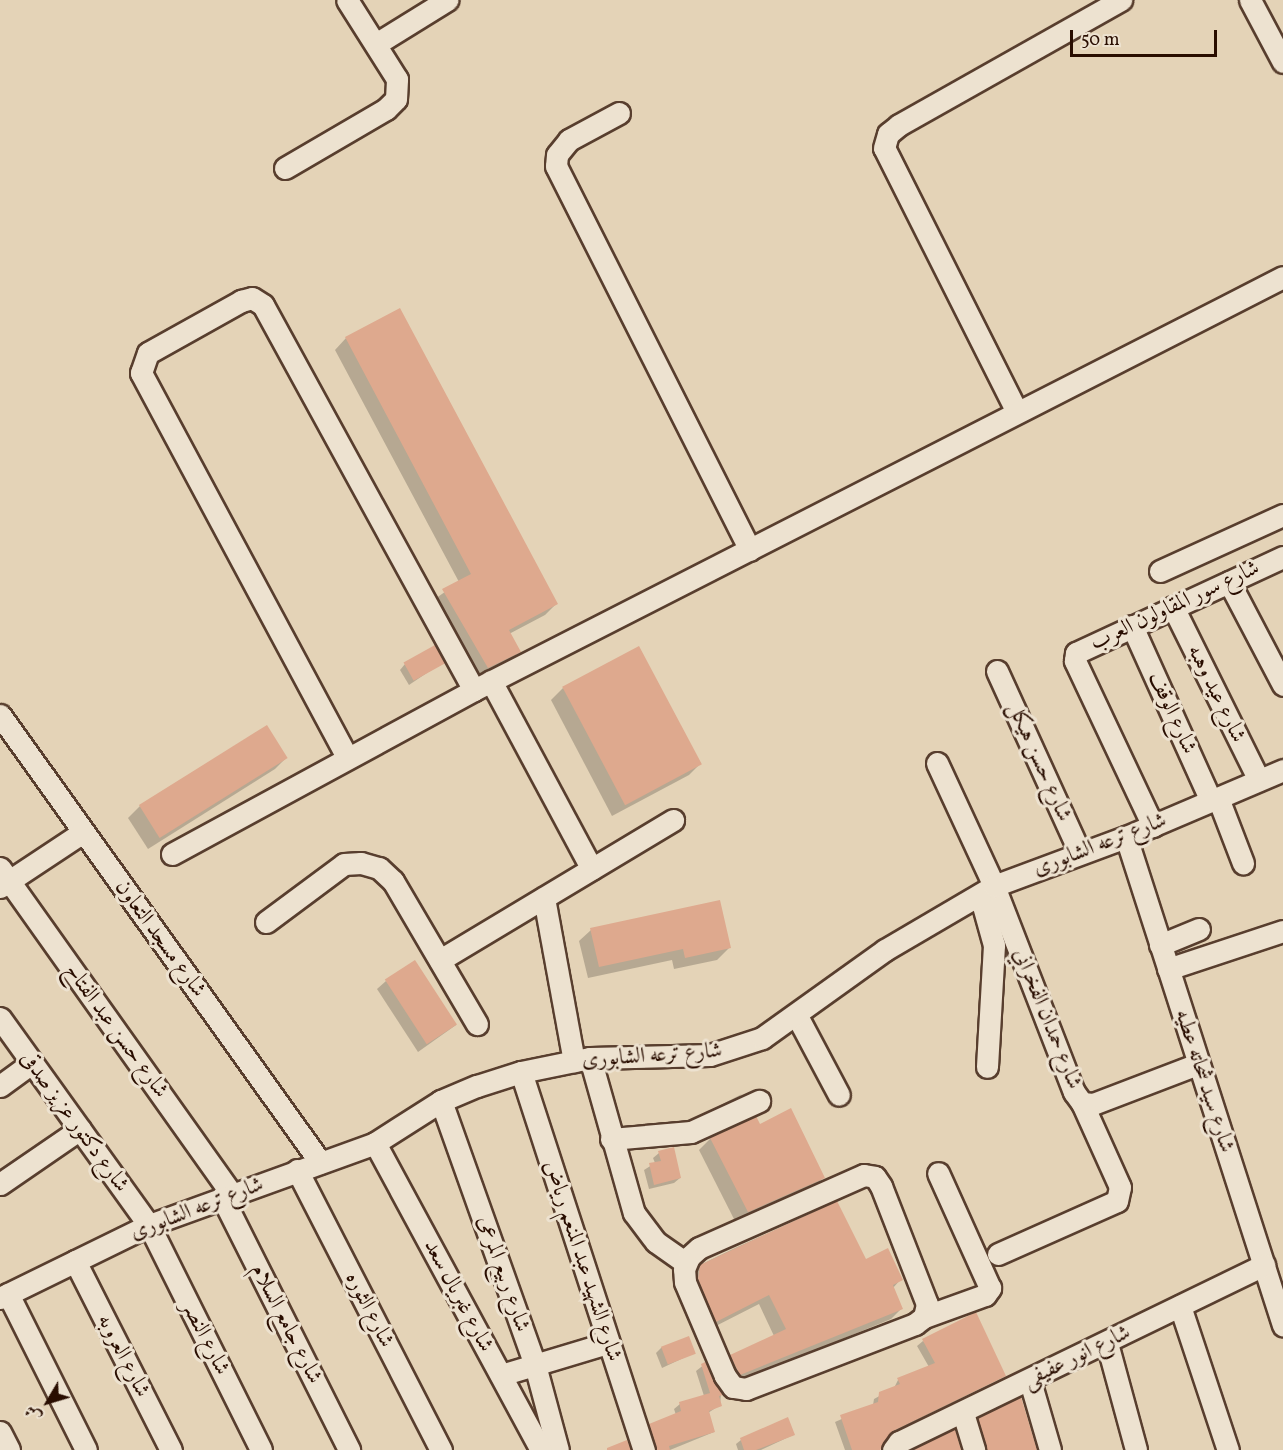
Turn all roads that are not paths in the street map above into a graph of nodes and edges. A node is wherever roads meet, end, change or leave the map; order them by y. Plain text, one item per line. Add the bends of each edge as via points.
1 (347, 0) edge
2 (447, 0) edge
3 (1121, 0) edge
4 (1250, 0) edge
5 (376, 44) junction
6 (1283, 62) edge
7 (620, 113) dead end
8 (285, 168) dead end
9 (1283, 277) edge
10 (1016, 410) junction
11 (1283, 515) edge
12 (750, 550) junction
13 (1283, 556) edge
14 (1160, 571) dead end
15 (1229, 582) junction
16 (1173, 607) junction
17 (1132, 626) junction
18 (997, 671) dead end
19 (482, 685) junction
20 (1283, 686) edge
21 (0, 715) edge
22 (347, 757) junction
23 (937, 763) dead end
24 (1283, 770) edge
25 (1259, 780) junction
26 (1214, 799) junction
27 (673, 820) dead end
28 (1152, 826) junction
29 (82, 832) junction
30 (1126, 837) junction
31 (1080, 853) junction
32 (172, 854) dead end
33 (1243, 863) dead end
34 (592, 869) junction
35 (3, 879) edge
36 (987, 891) junction
37 (544, 898) junction
38 (266, 922) dead end
39 (1199, 929) dead end
40 (1283, 931) edge
41 (1160, 945) junction
42 (440, 960) junction
43 (1168, 969) junction
44 (797, 1016) junction
45 (0, 1018) edge
46 (477, 1024) dead end
47 (582, 1060) junction
48 (32, 1063) junction
49 (1198, 1064) junction
50 (987, 1067) dead end
51 (521, 1072) junction
52 (0, 1086) edge
53 (839, 1095) dead end
54 (441, 1101) junction
55 (759, 1101) dead end
56 (1082, 1103) junction
57 (80, 1129) junction
58 (611, 1139) junction
59 (375, 1143) junction
60 (320, 1162) junction
61 (297, 1170) junction
62 (938, 1173) dead end
63 (0, 1184) edge
64 (227, 1196) junction
65 (149, 1225) junction
66 (998, 1254) dead end
67 (75, 1261) junction
68 (686, 1262) junction
69 (1264, 1265) junction
70 (4, 1296) edge
71 (1180, 1306) junction
72 (924, 1317) junction
73 (1283, 1325) edge
74 (608, 1342) junction
75 (1107, 1343) junction
76 (534, 1365) junction
77 (501, 1375) junction
78 (1030, 1381) junction
79 (963, 1413) junction
80 (0, 1432) edge
81 (542, 1449) edge
82 (9, 1450) edge
83 (86, 1450) edge
84 (171, 1450) edge
85 (261, 1450) edge
86 (350, 1450) edge
87 (441, 1450) edge
88 (644, 1450) edge
89 (893, 1450) edge
90 (974, 1450) edge
91 (1050, 1450) edge
92 (1136, 1450) edge
93 (1228, 1450) edge

1 - 5 street
2 - 5 street
3 - 10 street via 899,125 888,135 885,148
4 - 6 street
5 - 8 street via 397,79 398,93 392,105
7 - 12 street via 569,140 556,155 556,166
9 - 10 street
10 - 12 street
11 - 14 street
12 - 19 street
13 - 15 street, شارع سور المقاولون العرب
15 - 16 street, شارع سور المقاولون العرب
15 - 20 street
16 - 17 street, شارع سور المقاولون العرب
16 - 25 street, شارع عيد وهبه
17 - 26 street, شارع الوقف
17 - 28 street, شارع سور المقاولون العرب via 1078,651 1075,661
18 - 31 street, شارع حسن هيكل
19 - 22 street
19 - 22 street via 262,305 252,298 241,301 148,353 141,373
19 - 34 street
21 - 29 street, شارع مسجد التعاون
22 - 32 street
23 - 36 street
24 - 25 street, شارع ترعه الشابورى
25 - 26 street, شارع ترعه الشابورى
26 - 28 street, شارع ترعه الشابورى
26 - 33 street, شارع الوقف
27 - 34 street
28 - 30 street, شارع ترعه الشابورى
29 - 35 street
29 - 60 street, شارع مسجد التعاون
30 - 31 street, شارع ترعه الشابورى
30 - 41 street, شارع سيد شحاته عطيه
31 - 36 street, شارع ترعه الشابورى
34 - 37 street
35 - 64 street, شارع حسن عبد الفتاح
36 - 44 street, شارع ترعه الشابورى via 885,950
36 - 50 street via 994,945
36 - 56 street, شارع حمدان الفخراني
37 - 42 street
37 - 47 street
38 - 42 street via 344,864 370,864 393,881
39 - 41 street
40 - 43 street
41 - 43 street, شارع سيد شحاته عطيه
42 - 46 street
43 - 49 street, شارع سيد شحاته عطيه
44 - 47 street, شارع ترعه الشابورى via 762,1038 710,1055
44 - 53 street
45 - 48 street, شارع دكتور عزيز صدقى
47 - 51 street, شارع ترعه الشابورى
47 - 58 street
48 - 52 street
48 - 57 street, شارع دكتور عزيز صدقى
49 - 56 street, شارع حمدان الفخراني via 1093,1104
49 - 69 street, شارع سيد شحاته عطيه
51 - 54 street, شارع ترعه الشابورى
51 - 74 street, شارع الشهيد عبد المنعم رياض
54 - 59 street, شارع ترعه الشابورى
54 - 76 street, شارع ربيع المرعى
55 - 58 street via 692,1132
56 - 66 street via 1120,1187 1117,1201
57 - 63 street
57 - 65 street, شارع دكتور عزيز صدقى
58 - 68 street via 634,1213 656,1242
59 - 60 street, شارع ترعه الشابورى
59 - 77 street, شارع غبريال سعد
60 - 61 street, شارع ترعه الشابورى
61 - 64 street, شارع ترعه الشابورى
61 - 87 street, شارع الثوره
62 - 72 street via 990,1288 985,1295
64 - 65 street, شارع ترعه الشابورى
64 - 86 street, شارع جامع السلام
65 - 67 street, شارع ترعه الشابورى
65 - 85 street, شارع النصر
67 - 70 street, شارع ترعه الشابورى
67 - 84 street, شارع العروبه
68 - 72 street via 685,1282 728,1382 740,1389 915,1324
68 - 72 street via 699,1248 870,1175 881,1186 927,1304
69 - 71 street, شارع انور عفيفى
69 - 73 street, شارع سيد شحاته عطيه
70 - 83 street
71 - 75 street, شارع انور عفيفى
71 - 93 street
74 - 76 street
74 - 88 street, شارع الشهيد عبد المنعم رياض
75 - 78 street, شارع انور عفيفى
75 - 92 street
76 - 77 street
76 - 81 street, شارع ربيع المرعى
77 - 81 street, شارع غبريال سعد
78 - 79 street, شارع انور عفيفى
78 - 91 street
79 - 89 street, شارع انور عفيفى via 899,1442
79 - 90 street
80 - 82 street

